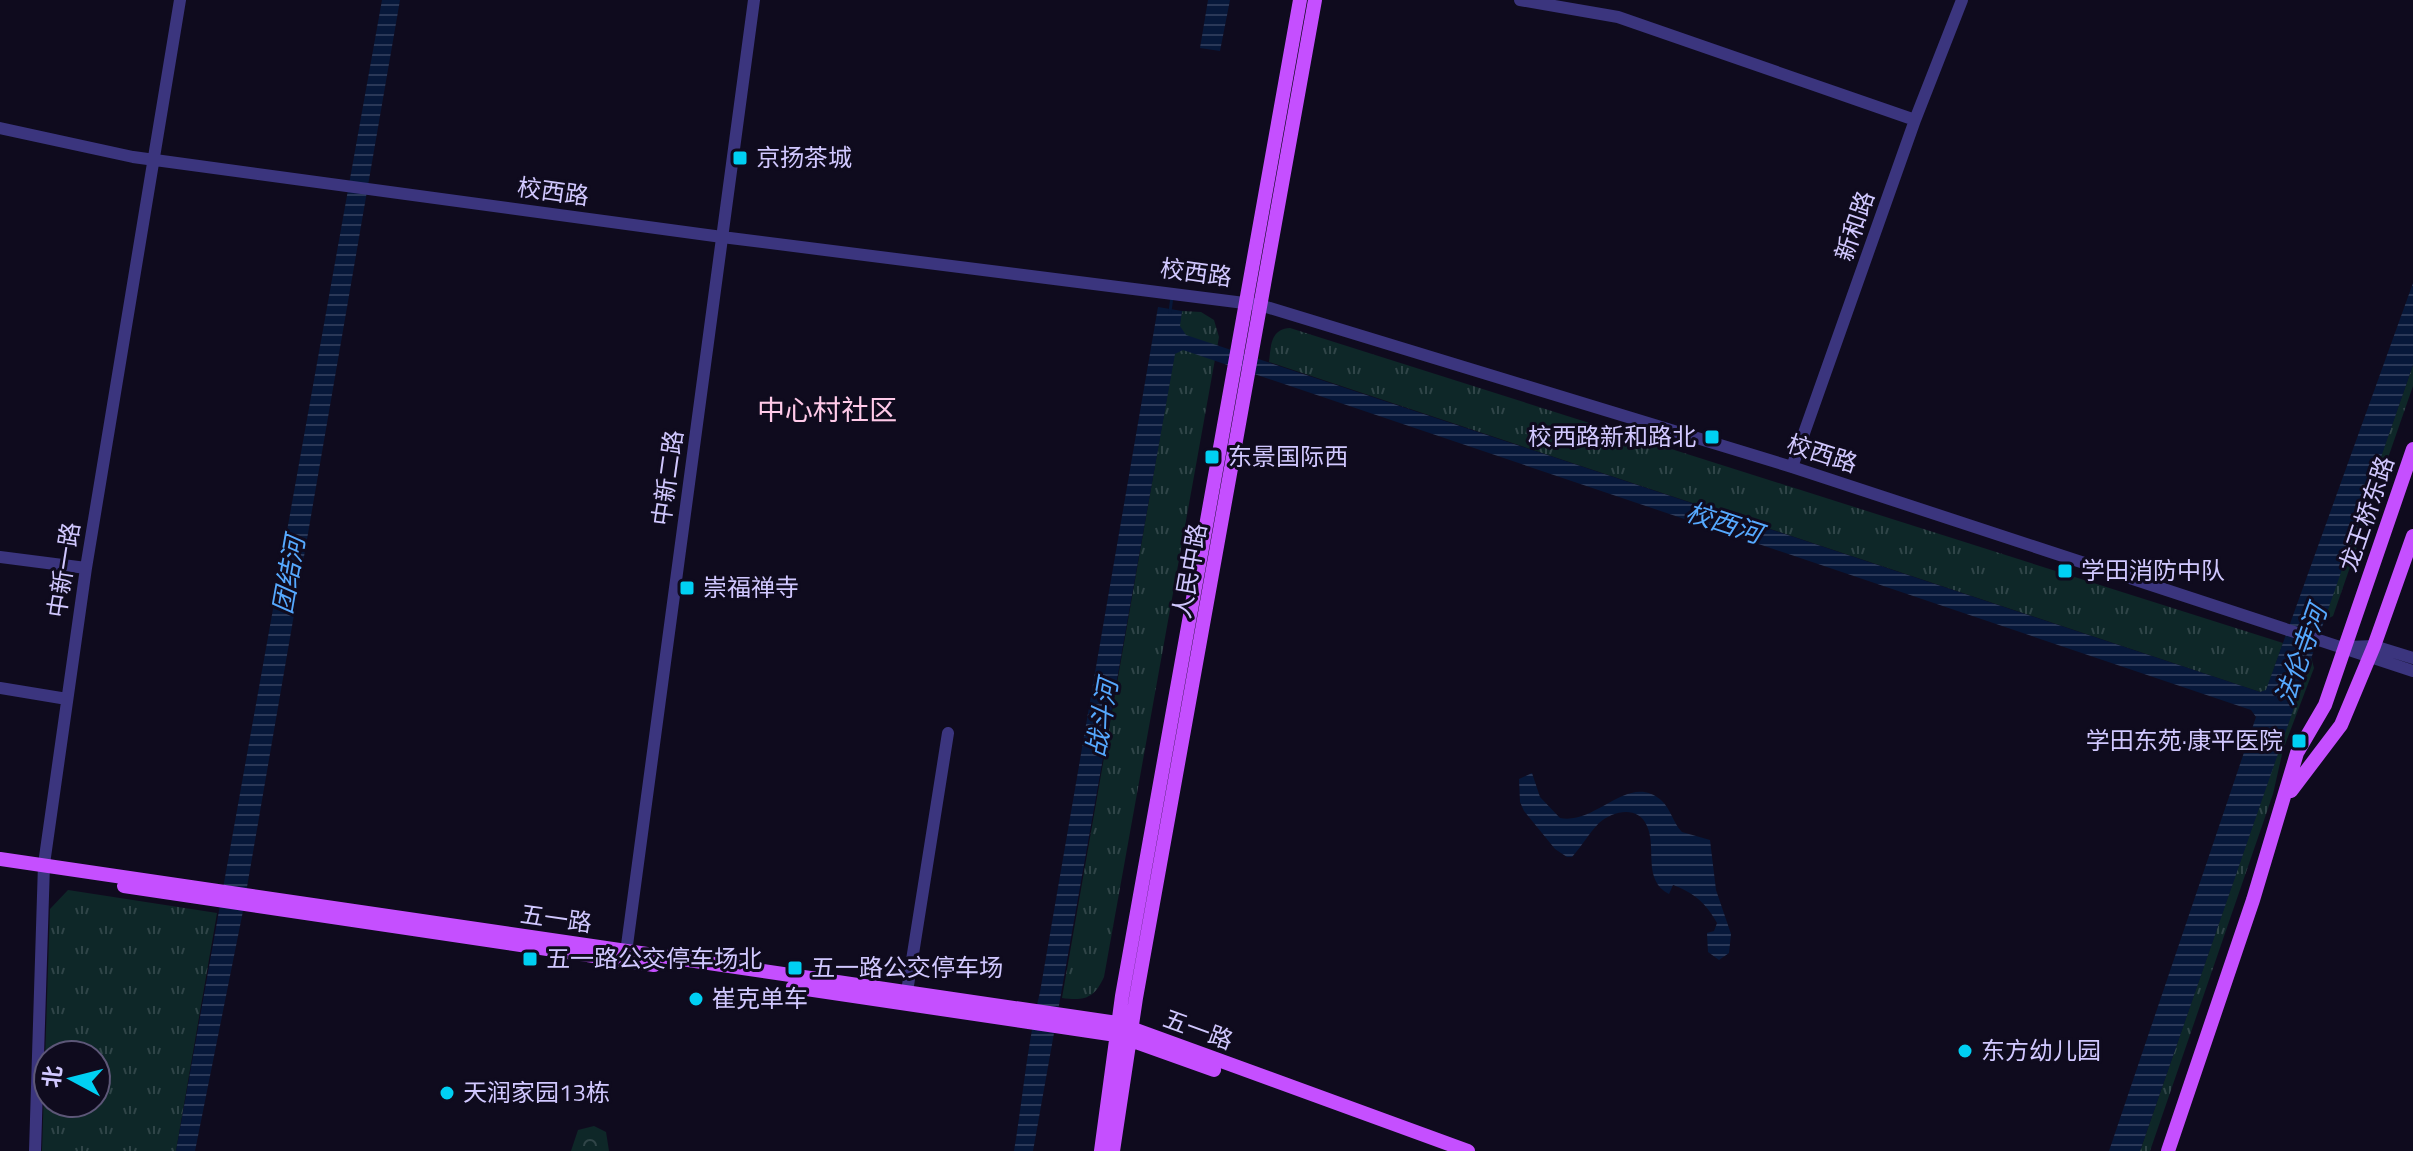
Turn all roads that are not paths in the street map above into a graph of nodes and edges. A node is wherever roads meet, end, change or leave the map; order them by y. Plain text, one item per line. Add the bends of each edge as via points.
1 (180, 0) edge
2 (754, 0) edge
3 (1300, 0) edge
4 (1315, 0) edge
5 (1520, 0) edge
6 (1962, 0) edge
7 (1915, 120) junction
8 (0, 128) edge
9 (154, 159) junction
10 (722, 237) junction
11 (1253, 304) junction
12 (2413, 449) edge
13 (1792, 467) junction
14 (2413, 536) edge
15 (0, 557) edge
16 (86, 568) junction
17 (2345, 647) junction
18 (2371, 652) junction
19 (2413, 658) edge
20 (2413, 671) edge
21 (0, 688) edge
22 (67, 699) junction
23 (948, 733) dead end
24 (2279, 817) junction
25 (0, 859) edge
26 (0, 867) edge
27 (44, 869) junction
28 (625, 956) junction
29 (905, 1004) junction
30 (1032, 1015) junction
31 (1123, 1031) junction
32 (35, 1151) edge
33 (1101, 1151) edge
34 (1113, 1151) edge
35 (1445, 1151) edge
36 (1468, 1151) edge
37 (2168, 1151) edge

1 - 9 street, 中新一路
2 - 10 street, 中新二路
3 - 11 main road, 人民中路
4 - 11 main road, 人民中路
5 - 7 street via 1618,17
6 - 7 street, 新和路
7 - 13 street, 新和路
8 - 9 street, 校西路
9 - 10 street, 校西路
9 - 16 street, 中新一路
10 - 11 street, 校西路
10 - 28 street, 中新二路
11 - 13 street, 校西路
11 - 31 main road, 人民中路
12 - 17 main road, 龙王桥东路
13 - 17 street, 校西路
14 - 18 main road, 龙王桥东路
15 - 16 street
16 - 22 street, 中新一路
17 - 18 street, 校西路
17 - 24 main road, 龙王桥东路 via 2325,705 2297,753
18 - 19 street, 校西路
18 - 20 street, 校西路
18 - 24 main road, 龙王桥东路 via 2341,725 2295,782
21 - 22 street
22 - 27 street, 中新一路
23 - 29 street
24 - 37 main road, 龙王桥东路
25 - 27 main road, 五一路
26 - 27 main road, 五一路
27 - 28 main road, 五一路
27 - 32 street, 中新一路
28 - 29 main road, 五一路
28 - 30 main road, 五一路
29 - 30 main road, 五一路
30 - 31 main road, 五一路
31 - 33 main road, 人民中路
31 - 34 main road, 人民中路
31 - 35 main road, 五一路
31 - 36 main road, 五一路

